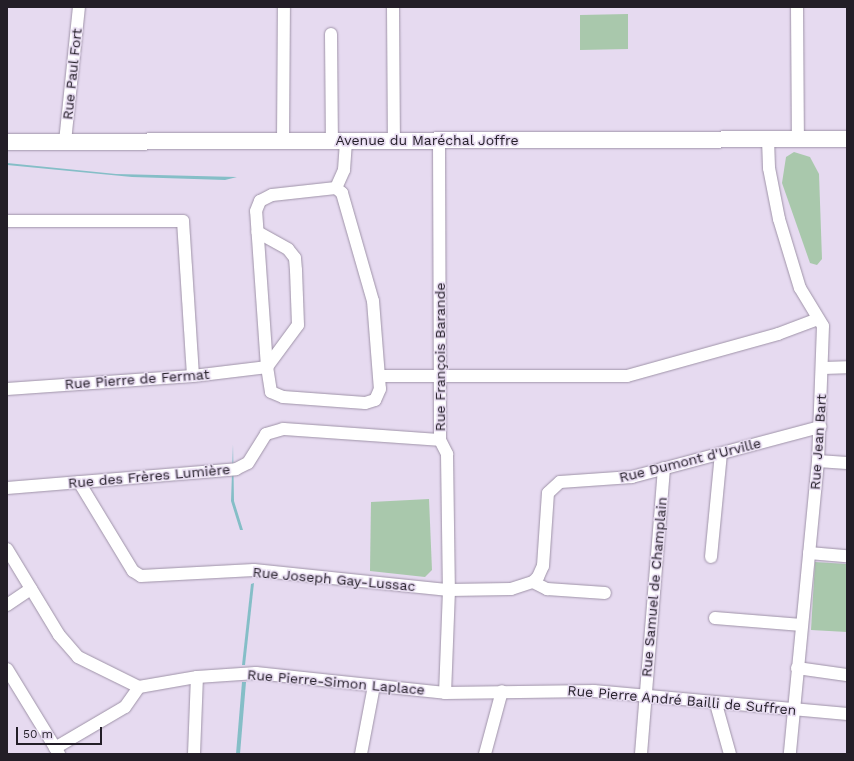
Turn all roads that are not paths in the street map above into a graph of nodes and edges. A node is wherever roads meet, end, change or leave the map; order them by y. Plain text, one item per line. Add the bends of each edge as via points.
1 (79, 7) edge
2 (284, 7) edge
3 (393, 7) edge
4 (798, 7) edge
5 (331, 34) dead end
6 (768, 139) junction
7 (798, 139) junction
8 (847, 139) edge
9 (394, 140) junction
10 (439, 140) junction
11 (283, 141) junction
12 (339, 141) junction
13 (7, 142) edge
14 (65, 142) junction
15 (339, 190) junction
16 (7, 221) edge
17 (257, 232) junction
18 (818, 320) junction
19 (267, 367) junction
20 (847, 367) edge
21 (823, 368) junction
22 (193, 376) junction
23 (380, 376) junction
24 (440, 377) junction
25 (7, 389) edge
26 (820, 427) junction
27 (440, 440) junction
28 (721, 453) junction
29 (818, 461) junction
30 (847, 464) edge
31 (664, 468) junction
32 (79, 482) junction
33 (7, 488) edge
34 (7, 548) edge
35 (809, 553) junction
36 (711, 556) dead end
37 (847, 556) edge
38 (533, 582) junction
39 (31, 589) junction
40 (449, 590) junction
41 (605, 593) dead end
42 (7, 605) edge
43 (715, 618) dead end
44 (802, 625) junction
45 (797, 668) junction
46 (7, 669) edge
47 (847, 675) edge
48 (197, 677) junction
49 (374, 686) junction
50 (139, 687) junction
51 (502, 690) junction
52 (445, 692) junction
53 (645, 695) junction
54 (716, 704) junction
55 (794, 710) junction
56 (847, 714) edge
57 (57, 751) edge
58 (194, 754) edge
59 (361, 754) edge
60 (485, 754) edge
61 (641, 754) edge
62 (730, 754) edge
63 (790, 754) edge

1 - 14 street, Rue Paul Fort
2 - 11 street
3 - 9 street
4 - 7 street
5 - 12 street
6 - 7 main road, Avenue du Maréchal Joffre
6 - 10 main road, Avenue du Maréchal Joffre
6 - 18 street, Rue Jean Bart via 769,168 779,219 800,288
7 - 8 main road, Avenue du Maréchal Joffre
9 - 10 main road, Avenue du Maréchal Joffre
9 - 12 main road, Avenue du Maréchal Joffre
10 - 24 street, Rue François Barande
11 - 12 main road, Avenue du Maréchal Joffre
11 - 14 main road, Avenue du Maréchal Joffre
12 - 15 street via 344,170
13 - 14 main road, Avenue du Maréchal Joffre
15 - 17 street via 272,195 260,201 256,211
15 - 23 street via 373,301
16 - 22 street via 183,222
17 - 19 street
17 - 19 street via 288,249 295,258 296,270 298,325
18 - 21 street, Rue Jean Bart via 823,326
18 - 24 street via 778,334 627,376
19 - 22 street, Rue Pierre de Fermat
19 - 23 street via 271,392 283,397 365,403 375,400 380,389
20 - 21 street
21 - 26 street, Rue Jean Bart
22 - 25 street, Rue Pierre de Fermat
23 - 24 street
24 - 27 street, Rue François Barande
26 - 28 street, Rue Dumont d'Urville
26 - 29 street, Rue Jean Bart
27 - 32 street, Rue des Frères Lumière via 283,429 266,434 242,468
27 - 40 street, Rue François Barande via 447,454
28 - 31 street, Rue Dumont d'Urville
28 - 36 street
29 - 30 street
29 - 35 street, Rue Jean Bart
31 - 38 street, Rue Dumont d'Urville via 626,478 560,482 553,486 548,493 543,566
31 - 53 street, Rue Samuel de Champlain
32 - 33 street, Rue des Frères Lumière
32 - 40 street, Rue Joseph Gay-Lussac via 133,571 141,576 254,570
34 - 39 street
35 - 37 street
35 - 44 street, Rue Jean Bart
38 - 40 street via 511,589
38 - 41 street via 547,589
39 - 42 street
39 - 50 street via 59,635 78,657
40 - 52 street, Rue François Barande
43 - 44 street
44 - 45 street, Rue Jean Bart
45 - 47 street
45 - 55 street, Rue Jean Bart
46 - 57 street
48 - 49 street, Rue Pierre-Simon Laplace via 256,673
48 - 50 street, Rue Pierre-Simon Laplace
48 - 58 street
49 - 52 street, Rue Pierre-Simon Laplace
49 - 59 street
50 - 57 street via 125,707
51 - 52 street, Rue Pierre André Bailli de Suffren
51 - 53 street, Rue Pierre André Bailli de Suffren via 576,690
51 - 60 street
53 - 54 street, Rue Pierre André Bailli de Suffren
53 - 61 street, Rue Samuel de Champlain
54 - 55 street, Rue Pierre André Bailli de Suffren
54 - 62 street
55 - 56 street, Rue Pierre André Bailli de Suffren
55 - 63 street, Rue Jean Bart

